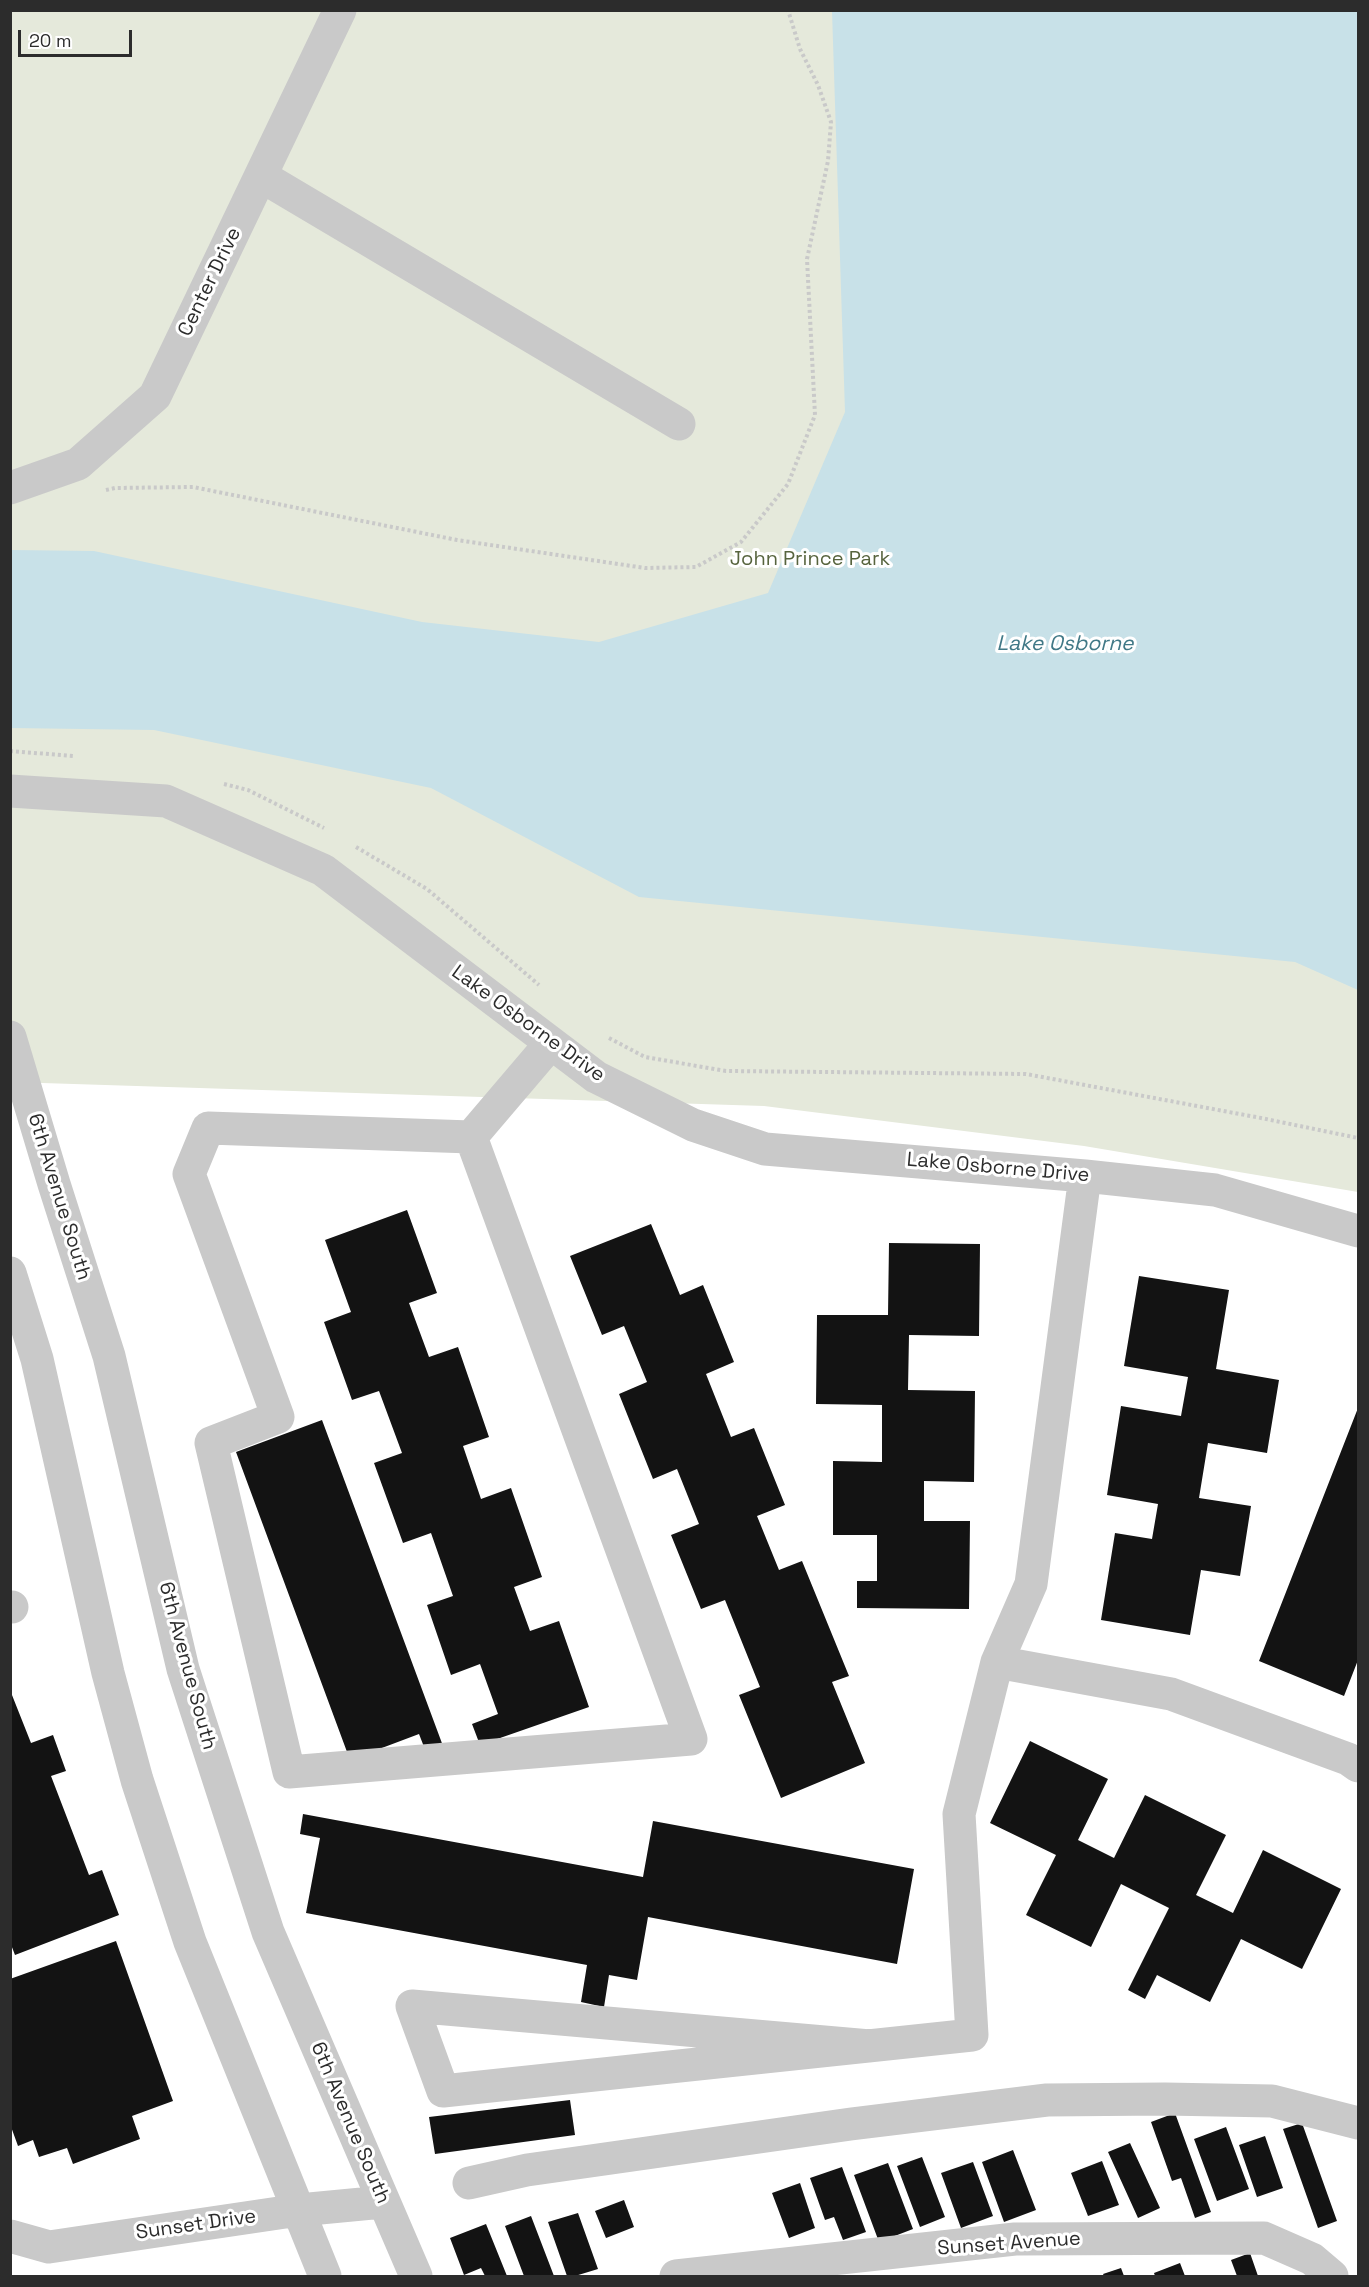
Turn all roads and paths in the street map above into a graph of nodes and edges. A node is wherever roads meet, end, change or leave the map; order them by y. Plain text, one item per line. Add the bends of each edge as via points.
1 (340, 10) edge
2 (788, 10) edge
3 (261, 176) junction
4 (679, 424) dead end
5 (10, 488) edge
6 (104, 490) dead end
7 (10, 751) edge
8 (79, 756) dead end
9 (214, 782) dead end
10 (10, 791) edge
11 (332, 832) dead end
12 (351, 843) dead end
13 (547, 992) dead end
14 (10, 1037) edge
15 (606, 1037) dead end
16 (551, 1043) junction
17 (471, 1137) junction
18 (1359, 1138) edge
19 (1085, 1176) junction
20 (1359, 1231) edge
21 (10, 1273) edge
22 (997, 1662) junction
23 (1359, 1766) edge
24 (870, 2046) junction
25 (1359, 2123) edge
26 (469, 2183) dead end
27 (383, 2202) junction
28 (299, 2210) junction
29 (10, 2236) edge
30 (325, 2277) edge
31 (416, 2277) edge
32 (676, 2277) edge
33 (1332, 2277) edge

1 - 3 street, Center Drive
2 - 6 path via 831,122 828,161 807,259 814,415 788,484 741,542 696,567 645,568 457,540 193,487
3 - 4 street
3 - 5 street, Center Drive via 155,396 78,464
7 - 8 path
9 - 11 path via 248,790
10 - 16 street, Lake Osborne Drive via 166,801 323,870
12 - 13 path via 427,889
14 - 27 street, 6th Avenue South via 110,1356 183,1669 268,1932
15 - 18 path via 645,1057 726,1071 1026,1074
16 - 17 street
16 - 19 street, Lake Osborne Drive via 596,1077 693,1125 765,1149
17 - 17 street via 208,1128 189,1174 278,1417 211,1443 289,1772 692,1739
19 - 20 street, Lake Osborne Drive via 1215,1190
19 - 22 street via 1031,1584
21 - 28 street via 37,1359 108,1673 137,1780 190,1942
22 - 23 street via 1172,1694
22 - 24 street via 960,1814 972,2035
24 - 24 street via 764,2037 412,2006 443,2091
25 - 26 street via 1272,2101 1047,2100 527,2170
27 - 28 street, Sunset Drive
27 - 31 street, 6th Avenue South
28 - 29 street, Sunset Drive via 49,2247
28 - 30 street
32 - 33 street, Sunset Avenue via 1015,2239 1264,2238 1312,2259

